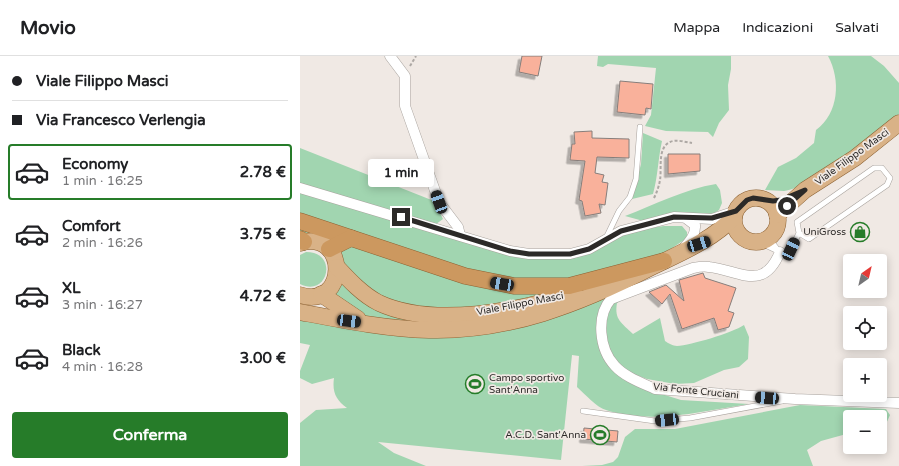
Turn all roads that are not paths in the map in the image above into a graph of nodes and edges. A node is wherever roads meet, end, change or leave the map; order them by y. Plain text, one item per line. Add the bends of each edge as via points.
1 (390, 56) edge
2 (899, 123) edge
3 (640, 127) dead end
4 (300, 188) edge
5 (805, 190) junction
6 (765, 200) junction
7 (735, 214) junction
8 (777, 214) junction
9 (687, 219) junction
10 (300, 221) edge
11 (799, 233) junction
12 (460, 235) junction
13 (739, 235) junction
14 (351, 238) junction
15 (605, 240) junction
16 (764, 240) junction
17 (301, 241) edge
18 (699, 244) junction
19 (329, 250) junction
20 (780, 252) junction
21 (671, 258) junction
22 (337, 267) junction
23 (321, 294) junction
24 (300, 295) edge
25 (300, 312) edge
26 (365, 323) junction
27 (795, 399) junction
28 (899, 403) edge
29 (583, 410) dead end

1 - 12 street via 405,76 404,106 439,202 458,227
2 - 5 main road, Viale Filippo Masci via 855,158
3 - 15 lane via 636,179 630,197 619,210
4 - 12 street
5 - 6 main road, Viale Filippo Masci via 781,200
5 - 8 main road, Viale Filippo Masci
6 - 7 main road via 747,200
6 - 8 main road
7 - 9 street
7 - 13 main road via 734,226
7 - 18 main road, Viale Filippo Masci via 720,231
8 - 16 main road via 777,227
9 - 15 street via 674,217 621,231
9 - 21 street via 695,225 695,232 690,241
10 - 14 highway
11 - 11 lane via 809,239 887,185 890,178 882,168 874,168 797,222
11 - 20 lane via 790,251
12 - 15 street via 510,251 529,254 570,254 589,249
13 - 16 main road via 746,240
13 - 18 main road, Viale Filippo Masci
14 - 19 highway
14 - 21 highway via 465,276 533,288 569,286
16 - 20 lane
16 - 20 lane
17 - 19 main road via 318,243
18 - 21 main road, Viale Filippo Masci
19 - 22 main road
20 - 27 street, Via Fonte Cruciani via 772,267 761,275 740,276 707,266 693,268 619,295 605,306 601,321 602,335 605,350 614,366 634,380 655,389
21 - 22 main road, Viale Filippo Masci via 556,299 504,310 448,315 395,310 364,293
21 - 26 main road, Viale Filippo Masci via 610,289 562,308 505,324 456,330 428,330
22 - 23 main road via 332,286
23 - 24 main road via 308,297
23 - 26 main road, Viale Filippo Masci
25 - 26 main road, Viale Filippo Masci
27 - 28 street, Via Fonte Cruciani
27 - 29 lane via 690,418 655,421

